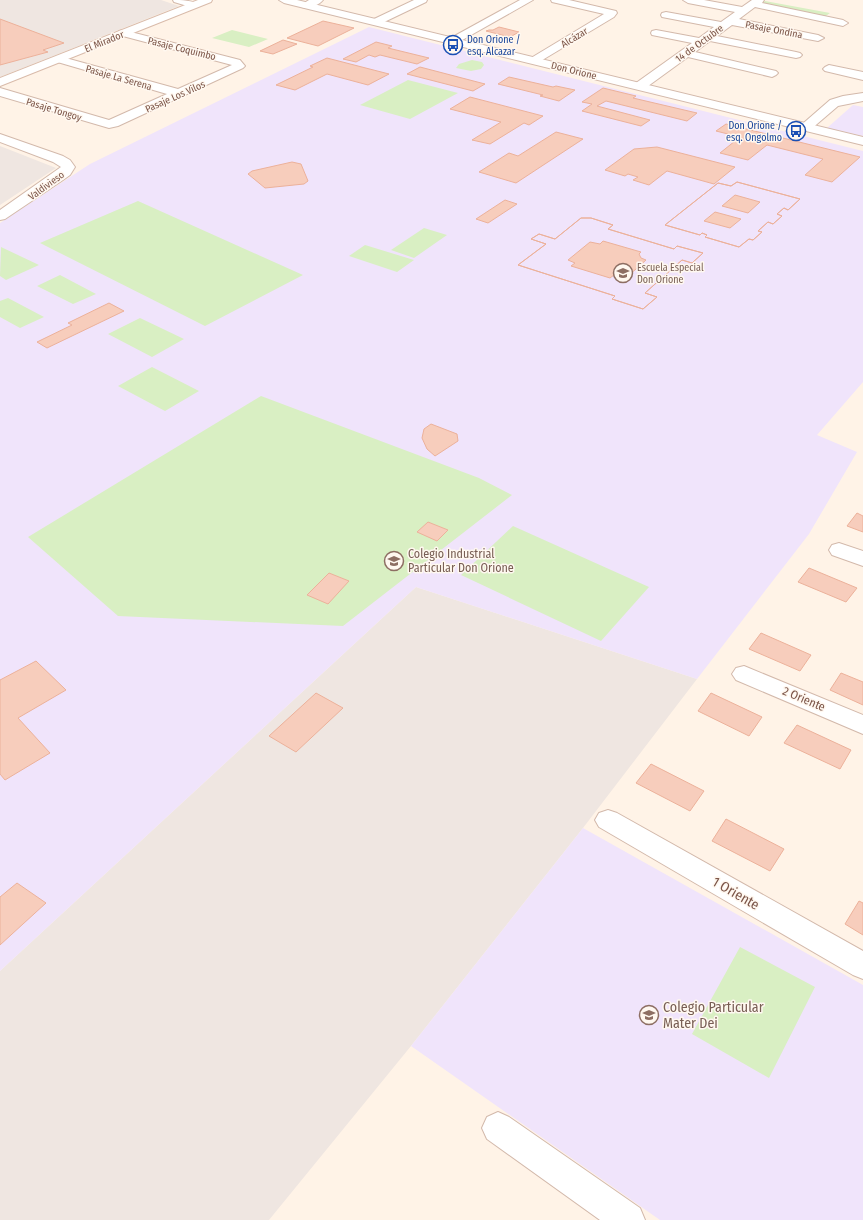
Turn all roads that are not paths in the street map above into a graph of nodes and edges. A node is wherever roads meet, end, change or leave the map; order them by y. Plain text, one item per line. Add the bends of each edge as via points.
1 (178, 0) edge
2 (207, 0) edge
3 (284, 0) edge
4 (318, 0) edge
5 (422, 0) edge
6 (528, 0) edge
7 (556, 0) edge
8 (688, 0) edge
9 (777, 0) edge
10 (194, 5) junction
11 (306, 5) junction
12 (752, 5) edge
13 (666, 15) dead end
14 (827, 19) junction
15 (376, 22) junction
16 (727, 23) junction
17 (843, 23) dead end
18 (123, 33) junction
19 (656, 33) dead end
20 (818, 38) dead end
21 (704, 39) junction
22 (453, 41) junction
23 (686, 53) junction
24 (796, 55) dead end
25 (58, 59) junction
26 (535, 60) junction
27 (239, 65) joint
28 (830, 69) dead end
29 (772, 72) dead end
30 (863, 76) edge
31 (0, 82) edge
32 (640, 86) junction
33 (0, 92) edge
34 (180, 94) junction
35 (863, 98) edge
36 (109, 124) joint
37 (805, 127) junction
38 (0, 138) edge
39 (863, 141) edge
40 (0, 216) edge
41 (839, 550) dead end
42 (863, 559) edge
43 (744, 674) dead end
44 (863, 725) edge
45 (608, 820) dead end
46 (863, 966) edge
47 (498, 1128) dead end
48 (628, 1220) edge

1 - 10 street
2 - 10 street, El Mirador
3 - 11 street, Don Orione
4 - 11 street
5 - 15 street
6 - 22 street
7 - 26 street, Alcázar via 612,13
8 - 12 street
9 - 14 street via 835,12
10 - 18 street, El Mirador
11 - 15 street, Don Orione
12 - 14 street
12 - 16 street, 14 de Octubre
13 - 16 street, Pasaje Ondina
14 - 17 street
15 - 22 street, Don Orione
16 - 20 street, Pasaje Ondina
16 - 21 street, 14 de Octubre
18 - 25 street, El Mirador
18 - 27 street, Pasaje Coquimbo via 236,62
19 - 21 street
21 - 23 street, 14 de Octubre
21 - 24 street
22 - 26 street, Don Orione
23 - 29 street
23 - 32 street, 14 de Octubre
25 - 31 street, El Mirador
25 - 34 street, Pasaje La Serena
26 - 32 street, Don Orione
27 - 34 street, Pasaje Los Vilos
28 - 30 street
32 - 37 street, Don Orione
33 - 36 street, Pasaje Tongoy
34 - 36 street, Pasaje Los Vilos
35 - 37 street via 834,103
37 - 39 street, Don Orione
38 - 40 street, Valdivieso via 58,160 68,167 65,172
41 - 42 street
43 - 44 street, 2 Oriente
45 - 46 street, 1 Oriente
47 - 48 street

